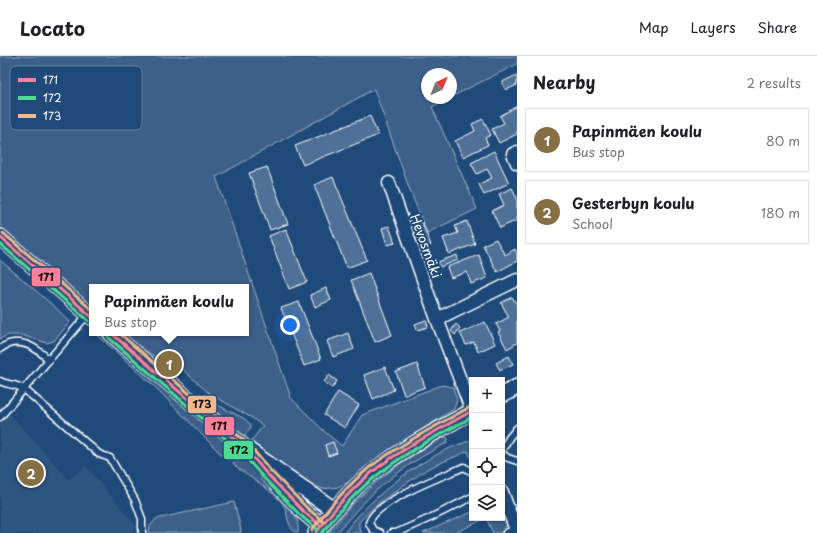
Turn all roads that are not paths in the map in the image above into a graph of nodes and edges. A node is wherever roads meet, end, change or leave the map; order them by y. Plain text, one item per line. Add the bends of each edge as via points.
1 (517, 152) edge
2 (517, 163) edge
3 (389, 183) dead end
4 (0, 237) edge
5 (517, 280) edge
6 (89, 314) edge
7 (89, 316) edge
8 (437, 319) junction
9 (114, 336) edge
10 (0, 349) edge
11 (49, 360) junction
12 (0, 381) edge
13 (517, 387) edge
14 (24, 388) junction
15 (505, 393) edge
16 (469, 403) edge
17 (469, 413) edge
18 (0, 417) edge
19 (517, 428) edge
20 (245, 448) junction
21 (503, 449) edge
22 (505, 455) edge
23 (517, 461) edge
24 (469, 470) edge
25 (469, 498) edge
26 (505, 503) edge
27 (334, 510) junction
28 (318, 530) edge
29 (513, 532) edge
30 (142, 533) edge
31 (380, 533) edge
32 (391, 533) edge

1 - 2 street via 513,154
3 - 8 street, Hevosmäki
4 - 6 street
5 - 8 street
7 - 11 lane
8 - 16 street, Hevosmäki
9 - 20 street
10 - 11 lane via 6,344 21,343
11 - 14 lane
12 - 14 lane
13 - 15 street
14 - 18 lane
14 - 30 lane via 99,454 110,458 135,500 142,519
17 - 27 street via 391,459 361,482
19 - 21 lane
20 - 27 street
20 - 28 street
22 - 23 lane
24 - 31 lane via 464,467 400,496 378,511 370,518 369,523 373,530
25 - 32 lane via 430,518
26 - 29 street
27 - 28 street

